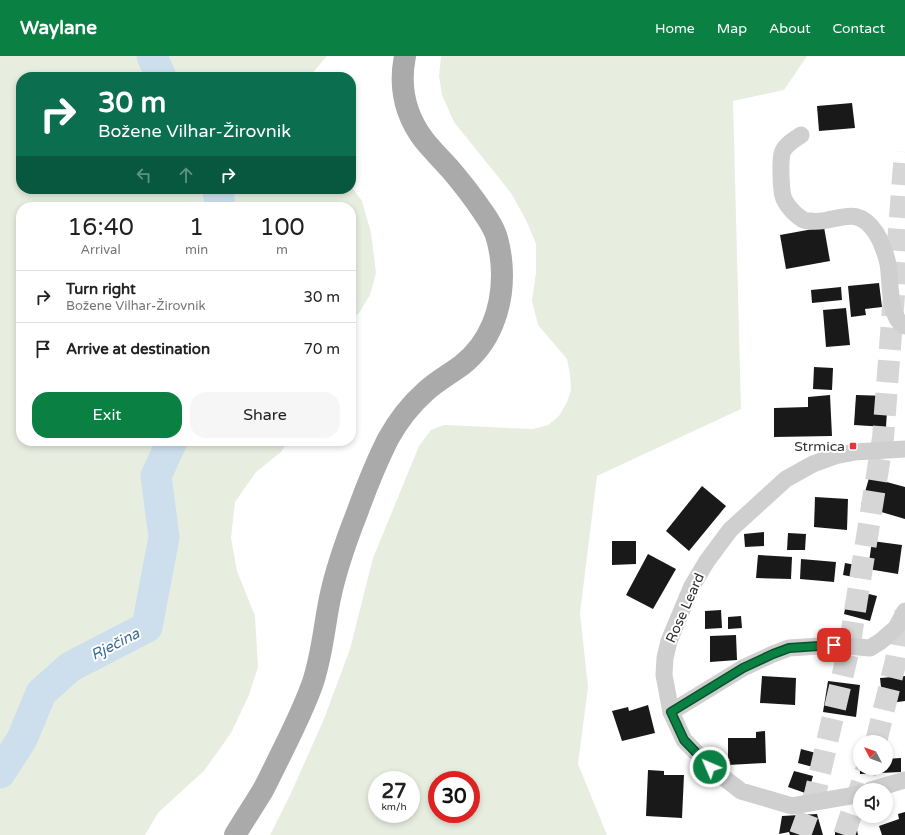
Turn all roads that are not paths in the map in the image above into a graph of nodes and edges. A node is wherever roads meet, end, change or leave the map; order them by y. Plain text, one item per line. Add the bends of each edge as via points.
1 (405, 56) edge
2 (801, 135) dead end
3 (905, 326) edge
4 (905, 449) edge
5 (905, 610) edge
6 (671, 712) junction
7 (905, 780) edge
8 (893, 784) edge
9 (853, 795) edge
10 (235, 835) edge

1 - 10 main road via 402,85 413,123 471,195 496,237 501,256 500,303 490,331 482,344 464,363 416,400 398,422 388,440 364,492 342,555 330,596 312,684 270,778
2 - 3 street via 790,142 782,154 783,197 794,213 803,220 814,222 844,216 857,217 867,222 883,248 888,263 891,301 895,315
4 - 6 street, Rose Leard via 855,452 813,464 786,479 730,530 707,560 692,586 669,641 664,675
5 - 6 street via 896,628 870,648 834,645 789,648 743,668
6 - 9 street, Rose Leard via 684,740 710,767 741,791 792,806
7 - 8 street

